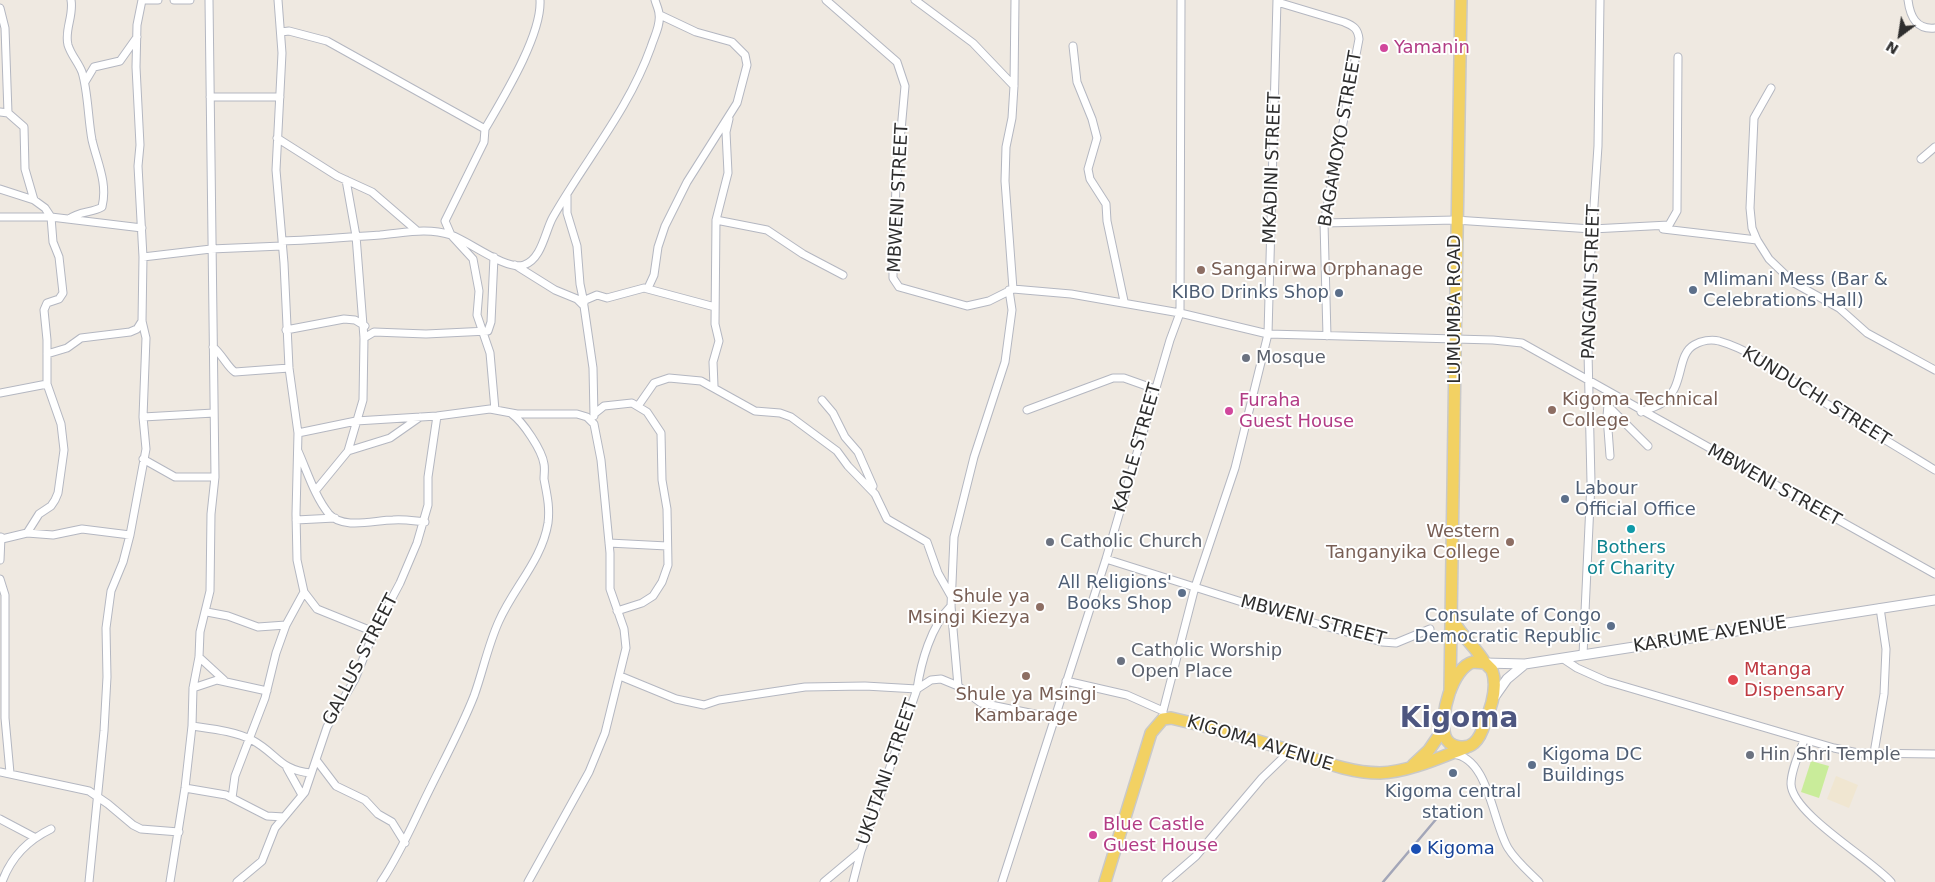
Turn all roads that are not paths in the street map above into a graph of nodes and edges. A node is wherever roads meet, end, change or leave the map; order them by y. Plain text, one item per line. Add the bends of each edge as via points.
1 (71, 0) edge
2 (143, 0) edge
3 (158, 0) edge
4 (174, 0) edge
5 (190, 0) edge
6 (209, 0) edge
7 (278, 0) edge
8 (540, 0) edge
9 (655, 0) edge
10 (826, 0) edge
11 (915, 0) edge
12 (1014, 0) edge
13 (1181, 0) edge
14 (1461, 0) edge
15 (1600, 0) edge
16 (1908, 0) edge
17 (1277, 1) edge
18 (0, 8) edge
19 (660, 15) junction
20 (1935, 28) edge
21 (281, 32) junction
22 (137, 37) junction
23 (1073, 46) dead end
24 (1678, 57) dead end
25 (85, 82) junction
26 (1014, 86) junction
27 (1771, 88) dead end
28 (210, 97) junction
29 (280, 97) junction
30 (0, 112) edge
31 (8, 113) junction
32 (730, 115) junction
33 (485, 129) junction
34 (277, 138) junction
35 (1935, 147) edge
36 (1921, 160) dead end
37 (346, 180) junction
38 (0, 189) edge
39 (567, 195) junction
40 (34, 200) junction
41 (0, 217) edge
42 (51, 217) junction
43 (69, 219) junction
44 (716, 220) junction
45 (1456, 220) junction
46 (1324, 222) junction
47 (142, 228) junction
48 (1650, 228) junction
49 (1592, 229) junction
50 (416, 230) junction
51 (451, 235) junction
52 (356, 236) junction
53 (1757, 240) junction
54 (282, 243) junction
55 (211, 249) junction
56 (494, 256) junction
57 (143, 257) junction
58 (510, 263) junction
59 (843, 275) dead end
60 (648, 288) junction
61 (1011, 290) junction
62 (1124, 301) junction
63 (584, 303) junction
64 (716, 307) junction
65 (1180, 313) junction
66 (142, 321) junction
67 (363, 325) junction
68 (286, 330) junction
69 (374, 332) junction
70 (484, 332) junction
71 (1268, 334) junction
72 (1327, 336) junction
73 (364, 338) junction
74 (1454, 340) junction
75 (213, 347) junction
76 (47, 354) junction
77 (289, 368) junction
78 (1935, 370) edge
79 (1590, 382) junction
80 (47, 384) junction
81 (714, 386) junction
82 (1155, 389) junction
83 (0, 393) edge
84 (1609, 394) junction
85 (822, 400) dead end
86 (638, 406) junction
87 (1608, 406) junction
88 (495, 410) junction
89 (1027, 410) dead end
90 (1641, 412) junction
91 (214, 413) junction
92 (512, 414) junction
93 (594, 414) junction
94 (437, 416) junction
95 (143, 417) junction
96 (420, 417) junction
97 (356, 422) junction
98 (594, 424) junction
99 (298, 434) junction
100 (1648, 446) dead end
101 (297, 448) junction
102 (348, 450) junction
103 (1610, 456) dead end
104 (143, 459) junction
105 (1935, 470) edge
106 (215, 477) junction
107 (316, 490) junction
108 (875, 494) junction
109 (335, 518) junction
110 (296, 520) junction
111 (425, 522) junction
112 (27, 534) junction
113 (130, 535) junction
114 (1, 537) edge
115 (608, 543) junction
116 (667, 546) junction
117 (1106, 559) junction
118 (0, 561) edge
119 (1935, 574) edge
120 (0, 579) edge
121 (1195, 587) junction
122 (304, 592) junction
123 (951, 596) junction
124 (1935, 600) edge
125 (951, 606) junction
126 (1880, 608) junction
127 (617, 611) junction
128 (207, 612) junction
129 (1452, 618) junction
130 (286, 625) junction
131 (1430, 629) dead end
132 (374, 632) junction
133 (1583, 655) junction
134 (200, 657) junction
135 (1562, 658) junction
136 (1485, 663) junction
137 (1524, 664) junction
138 (2, 675) edge
139 (620, 676) junction
140 (224, 680) junction
141 (1066, 681) junction
142 (958, 686) junction
143 (193, 688) junction
144 (917, 689) junction
145 (267, 691) junction
146 (1450, 691) junction
147 (1492, 700) junction
148 (1163, 715) junction
149 (1054, 718) junction
150 (192, 726) junction
151 (1444, 728) junction
152 (250, 739) junction
153 (1804, 740) junction
154 (1467, 747) junction
155 (1290, 751) junction
156 (1874, 753) junction
157 (1450, 754) junction
158 (1935, 754) edge
159 (317, 761) junction
160 (1412, 766) junction
161 (287, 768) junction
162 (0, 772) edge
163 (311, 772) junction
164 (10, 773) junction
165 (185, 788) junction
166 (98, 796) junction
167 (302, 796) junction
168 (232, 798) junction
169 (284, 817) junction
170 (0, 820) edge
171 (51, 829) dead end
172 (179, 832) junction
173 (34, 837) junction
174 (405, 842) junction
175 (861, 851) junction
176 (2, 882) edge
177 (89, 882) edge
178 (170, 882) edge
179 (237, 882) edge
180 (382, 882) edge
181 (528, 882) edge
182 (824, 882) edge
183 (853, 882) edge
184 (1002, 882) edge
185 (1105, 882) edge
186 (1166, 882) edge
187 (1539, 882) edge
188 (1891, 882) edge

1 - 25 street via 73,13 68,46
2 - 3 street
2 - 22 street
4 - 5 street
6 - 28 street
7 - 21 street
8 - 33 street via 530,42
9 - 19 street
10 - 61 street, MBWENI STREET via 897,62 905,86 896,186 893,278 896,284 967,306
11 - 26 street via 973,43
12 - 26 street
13 - 65 street, KAOLE STREET
14 - 45 main road, LUMUMBA ROAD
15 - 49 street, PANGANI STREET via 1598,146
16 - 20 street via 1915,22
17 - 46 street, BAGAMOYO STREET via 1344,22 1358,32
17 - 71 street, MKADINI STREET
18 - 31 street via 5,28
19 - 32 street via 696,32 728,40 745,55 747,65
19 - 39 street via 643,68 622,110
21 - 29 street
21 - 33 street via 289,31 327,41
22 - 25 street via 120,61 94,67
22 - 47 street
23 - 62 street via 1076,82 1097,138 1088,169 1090,179 1106,204
24 - 48 street via 1677,211 1668,225
25 - 43 street via 92,141 103,176 104,200 102,207
26 - 61 street via 1005,181
27 - 53 street via 1754,118 1750,208
28 - 29 street
28 - 55 street
29 - 34 street
30 - 31 street
31 - 40 street via 24,127 25,169
32 - 44 street via 726,132 728,173
32 - 60 street via 713,137 671,212
33 - 51 street via 480,153 446,215 446,227
34 - 37 street
34 - 54 street via 276,170
35 - 36 street
37 - 50 street via 381,198
37 - 52 street
38 - 40 street
39 - 58 street via 535,255 526,264
39 - 63 street via 566,213 577,246
40 - 42 street
41 - 42 street
42 - 43 street
42 - 76 street via 63,292 60,300 44,306
43 - 47 street
44 - 59 street via 767,230
44 - 64 street
45 - 46 street
45 - 49 street
45 - 74 main road, LUMUMBA ROAD
46 - 72 street, BAGAMOYO STREET
47 - 57 street
48 - 49 street
48 - 53 street
49 - 79 street, PANGANI STREET via 1587,309
50 - 51 street
50 - 52 street
51 - 56 street
51 - 70 street via 473,259 478,291 477,315
52 - 54 street
52 - 67 street
53 - 78 street via 1769,259 1794,283 1839,308 1867,333
54 - 55 street
54 - 68 street
55 - 57 street
55 - 75 street
56 - 58 street
56 - 70 street via 491,322 488,331
57 - 66 street
58 - 63 street
60 - 63 street via 606,298 597,295
60 - 64 street
61 - 62 street, MBWENI STREET
61 - 123 street via 1012,310 1005,362 974,457 954,537
62 - 65 street, MBWENI STREET
63 - 93 street via 594,368
64 - 81 street via 719,341 713,362
65 - 71 street, MBWENI STREET
65 - 82 street, KAOLE STREET
66 - 76 street via 137,329 130,332 81,338 67,348
66 - 95 street via 146,338
67 - 68 street via 344,318
67 - 69 street
67 - 73 street
68 - 77 street
69 - 70 street
69 - 73 street
70 - 88 street via 490,353
71 - 72 street, MBWENI STREET
71 - 121 street via 1235,468
72 - 74 street, MBWENI STREET
73 - 97 street via 363,400
74 - 79 street, MBWENI STREET via 1522,344
74 - 129 main road, LUMUMBA ROAD
75 - 77 street via 235,372
75 - 91 street
76 - 80 street
77 - 99 street
79 - 84 street, MBWENI STREET
79 - 133 street, PANGANI STREET via 1592,482
80 - 83 street
80 - 112 street via 61,424 64,450 60,485 55,500 39,514
81 - 86 street via 677,378 660,380 650,385
81 - 108 street via 755,411 791,417 837,451
82 - 89 street via 1124,378 1112,378
82 - 117 street, KAOLE STREET
84 - 87 street
84 - 90 street, MBWENI STREET
85 - 108 street via 858,452
86 - 93 street via 632,403 611,404
86 - 116 street via 647,412 661,433
87 - 100 street
87 - 103 street
88 - 92 street
88 - 94 street
90 - 105 street, KUNDUCHI STREET via 1662,403 1674,391 1684,356 1692,346 1704,340 1717,340 1762,360 1820,400
90 - 119 street, MBWENI STREET
91 - 95 street
91 - 106 street
92 - 98 street via 577,414
92 - 174 street via 525,425 544,463 550,501 545,539 502,615 473,698
93 - 98 street
94 - 96 street
94 - 111 street, GALLUS STREET
95 - 104 street via 146,449
96 - 97 street
96 - 102 street via 390,438
97 - 99 street
97 - 102 street
98 - 115 street via 601,453
99 - 101 street
101 - 107 street
101 - 110 street
102 - 107 street
104 - 106 street via 175,477
104 - 113 street
106 - 128 street
107 - 109 street via 329,514
108 - 123 street via 887,519 927,542 938,573
109 - 110 street
109 - 111 street via 359,522 395,519
110 - 122 street
111 - 132 street, GALLUS STREET via 400,583
112 - 113 street via 53,535 82,529
112 - 114 street
113 - 166 street via 111,591 105,639 107,677
114 - 118 street
115 - 116 street
115 - 127 street via 610,589
116 - 127 street via 668,565 653,596 642,604
117 - 121 street, MBWENI STREET
117 - 141 street, KAOLE STREET
120 - 138 street via 5,595 6,658
121 - 131 street, MBWENI STREET via 1382,642 1396,643
121 - 148 street
122 - 130 street
122 - 132 street via 317,609
123 - 125 street
124 - 126 street, KARUME AVENUE
125 - 142 street
125 - 144 street via 939,621 919,673
126 - 133 street, KARUME AVENUE
126 - 156 street via 1886,649 1884,694
127 - 139 street via 626,638
128 - 130 street via 258,627
128 - 134 street via 200,632
129 - 136 main road via 1462,636
129 - 146 main road, LUMUMBA ROAD
130 - 145 street
132 - 159 street, GALLUS STREET via 355,679 327,727
133 - 135 street, KARUME AVENUE
134 - 140 street
134 - 143 street
135 - 137 street, KARUME AVENUE
135 - 153 street via 1606,680
136 - 137 street, KARUME AVENUE
136 - 146 main road via 1465,664
136 - 147 main road via 1494,677
137 - 147 street via 1507,679
138 - 164 street
139 - 144 street via 676,699 704,705 815,686
139 - 181 street via 605,733 589,772
140 - 143 street
140 - 145 street
141 - 148 street via 1127,696
141 - 149 street, KAOLE STREET
142 - 144 street, UKUTANI STREET via 941,679 931,680
142 - 149 street, UKUTANI STREET via 981,703
143 - 150 street
144 - 175 street, UKUTANI STREET
145 - 152 street
146 - 151 main road
147 - 154 main road via 1479,736 1474,744
148 - 155 main road, KIGOMA AVENUE
148 - 185 main road, KIGOMA AVENUE via 1151,733
149 - 184 street, KAOLE STREET
150 - 152 street
150 - 165 street
151 - 154 main road via 1450,743
151 - 160 main road via 1429,750
152 - 161 street via 271,752
152 - 168 street via 235,776
153 - 156 street via 1858,753
153 - 188 street via 1792,776 1793,794 1840,841
154 - 157 main road, KIGOMA AVENUE
155 - 160 main road, KIGOMA AVENUE via 1340,768 1363,772 1382,773
155 - 186 street via 1262,778 1196,856
156 - 158 street
157 - 160 main road, KIGOMA AVENUE
157 - 187 street via 1465,757 1477,768 1508,848
159 - 163 street, GALLUS STREET
159 - 174 street via 336,786 365,800 378,814 392,822
161 - 163 street
161 - 167 street
162 - 164 street
163 - 167 street, GALLUS STREET
164 - 166 street
165 - 168 street
165 - 172 street
166 - 172 street via 141,829
166 - 177 street
167 - 169 street, GALLUS STREET
168 - 169 street via 267,816
169 - 179 street, GALLUS STREET via 272,834 262,861
170 - 173 street
171 - 173 street
172 - 178 street
173 - 176 street via 7,867
174 - 180 street
175 - 182 street
175 - 183 street, UKUTANI STREET

